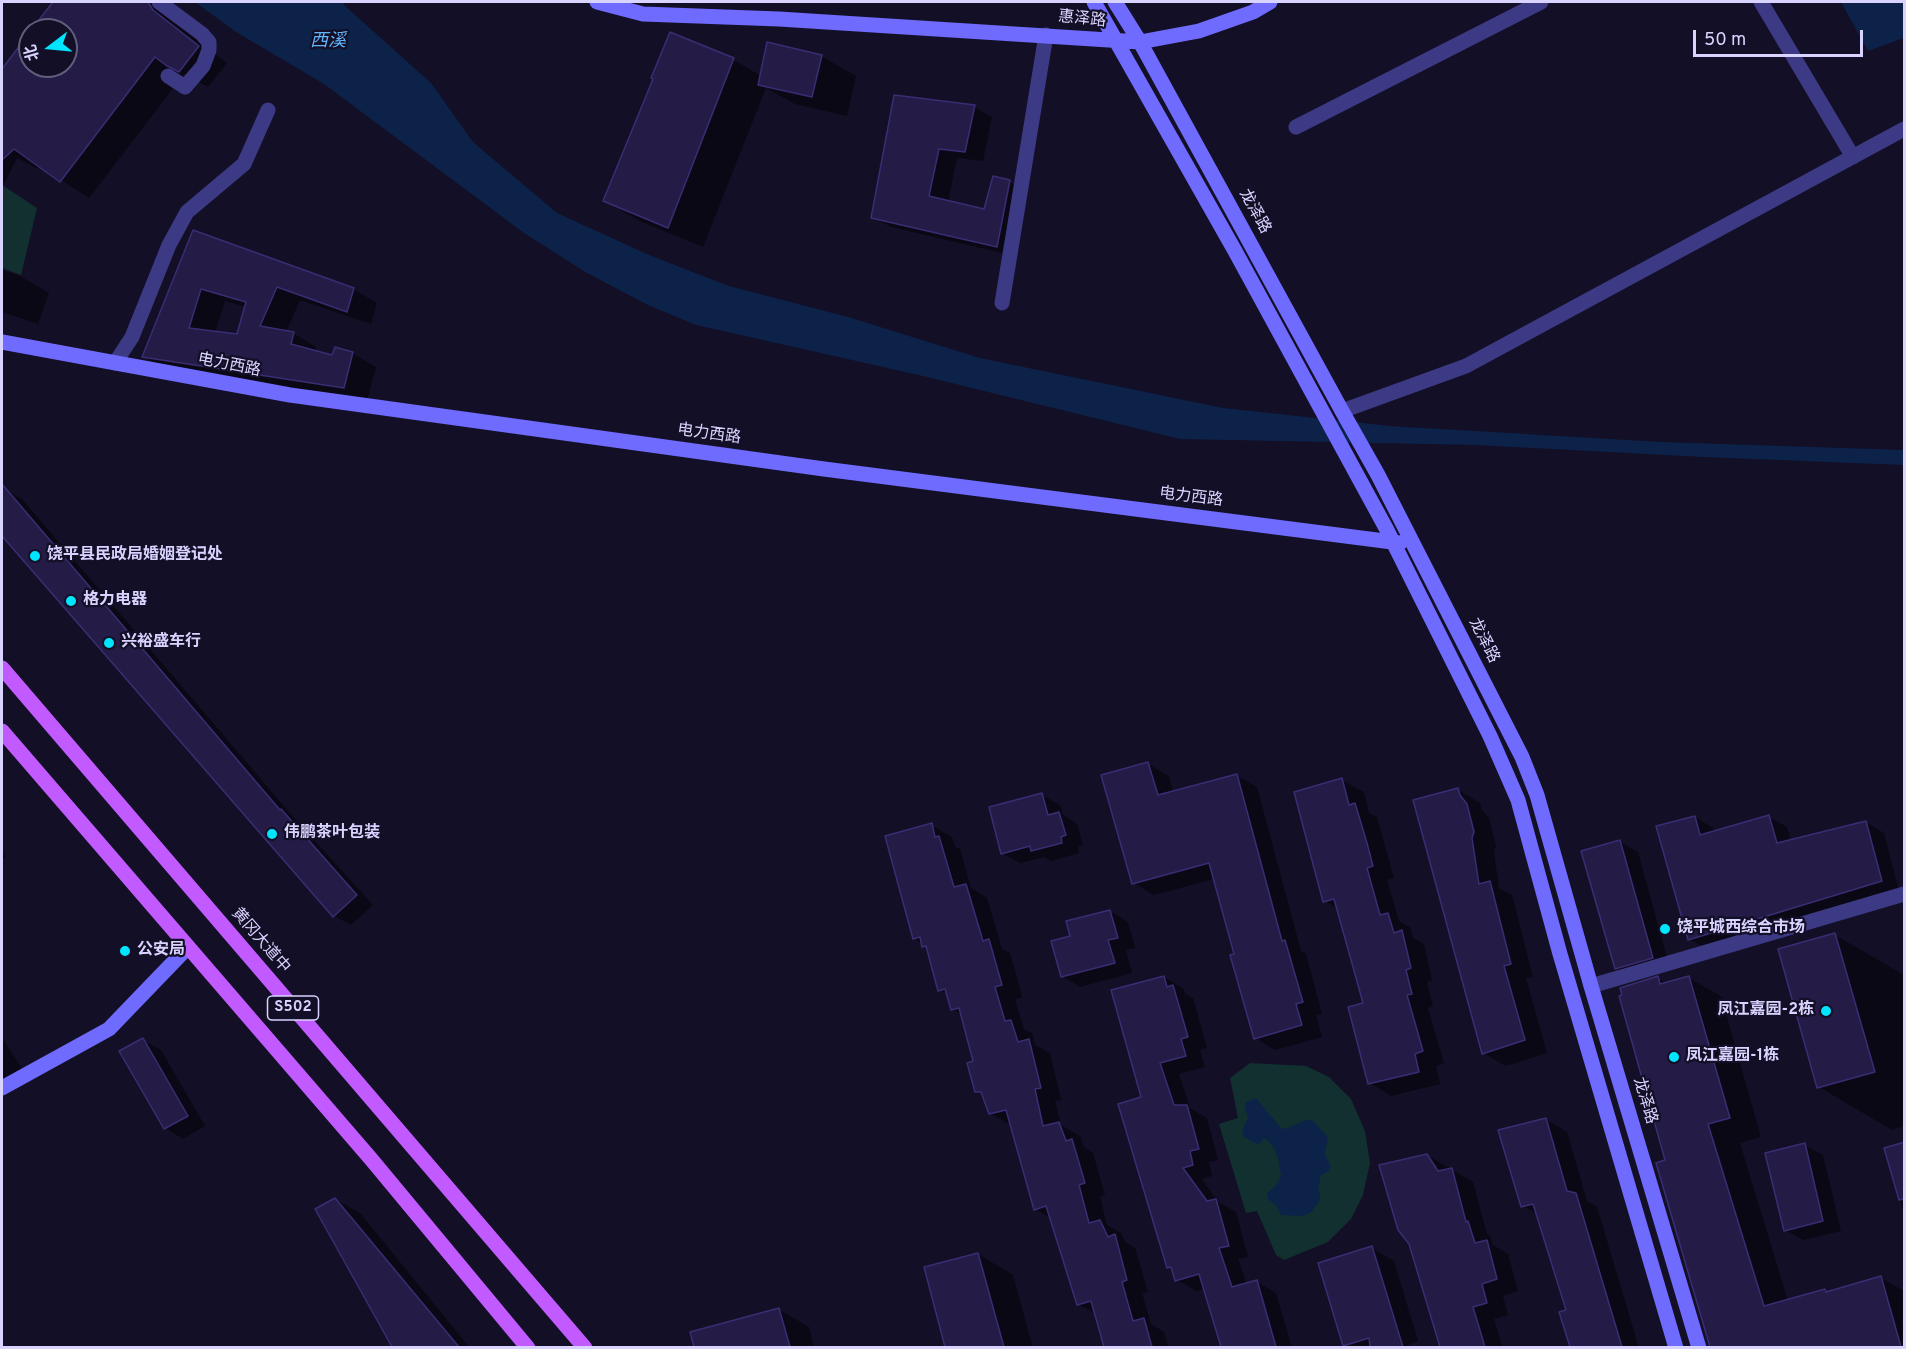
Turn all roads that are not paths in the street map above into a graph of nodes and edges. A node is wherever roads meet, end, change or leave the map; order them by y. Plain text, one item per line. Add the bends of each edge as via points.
1 (159, 2) edge
2 (597, 2) edge
3 (1094, 2) edge
4 (1115, 2) edge
5 (1270, 2) edge
6 (1541, 2) edge
7 (1761, 2) edge
8 (1046, 34) junction
9 (1117, 42) junction
10 (1140, 42) junction
11 (168, 76) dead end
12 (268, 110) dead end
13 (1296, 127) dead end
14 (1905, 129) edge
15 (1853, 157) junction
16 (1002, 303) dead end
17 (2, 342) edge
18 (115, 363) junction
19 (1342, 411) junction
20 (1393, 542) junction
21 (1415, 545) junction
22 (2, 668) edge
23 (2, 731) edge
24 (1905, 894) edge
25 (188, 947) junction
26 (1591, 986) junction
27 (2, 1088) edge
28 (528, 1347) edge
29 (585, 1347) edge
30 (1676, 1347) edge
31 (1699, 1347) edge

1 - 11 street via 209,42 203,66 185,87
2 - 8 main road, 惠泽路 via 642,14
3 - 9 main road
4 - 10 main road, 龙泽路
5 - 10 main road, 惠泽路 via 1199,32
6 - 13 street
7 - 15 street
8 - 9 main road, 惠泽路
8 - 16 street
9 - 10 main road, 惠泽路
9 - 20 main road
10 - 19 main road, 龙泽路
12 - 18 street via 244,164 188,212 169,245 132,337
14 - 15 street
15 - 19 street via 1466,366
17 - 18 main road, 电力西路
18 - 20 main road, 电力西路 via 318,399
19 - 21 main road, 龙泽路
20 - 21 main road, 电力西路
20 - 30 main road via 1518,800
21 - 26 main road, 龙泽路 via 1522,757 1537,795
22 - 29 main road, 黄冈大道中 / S502
23 - 25 main road, S502
24 - 26 street
25 - 27 main road via 109,1029
25 - 28 main road, S502
26 - 31 main road, 龙泽路

